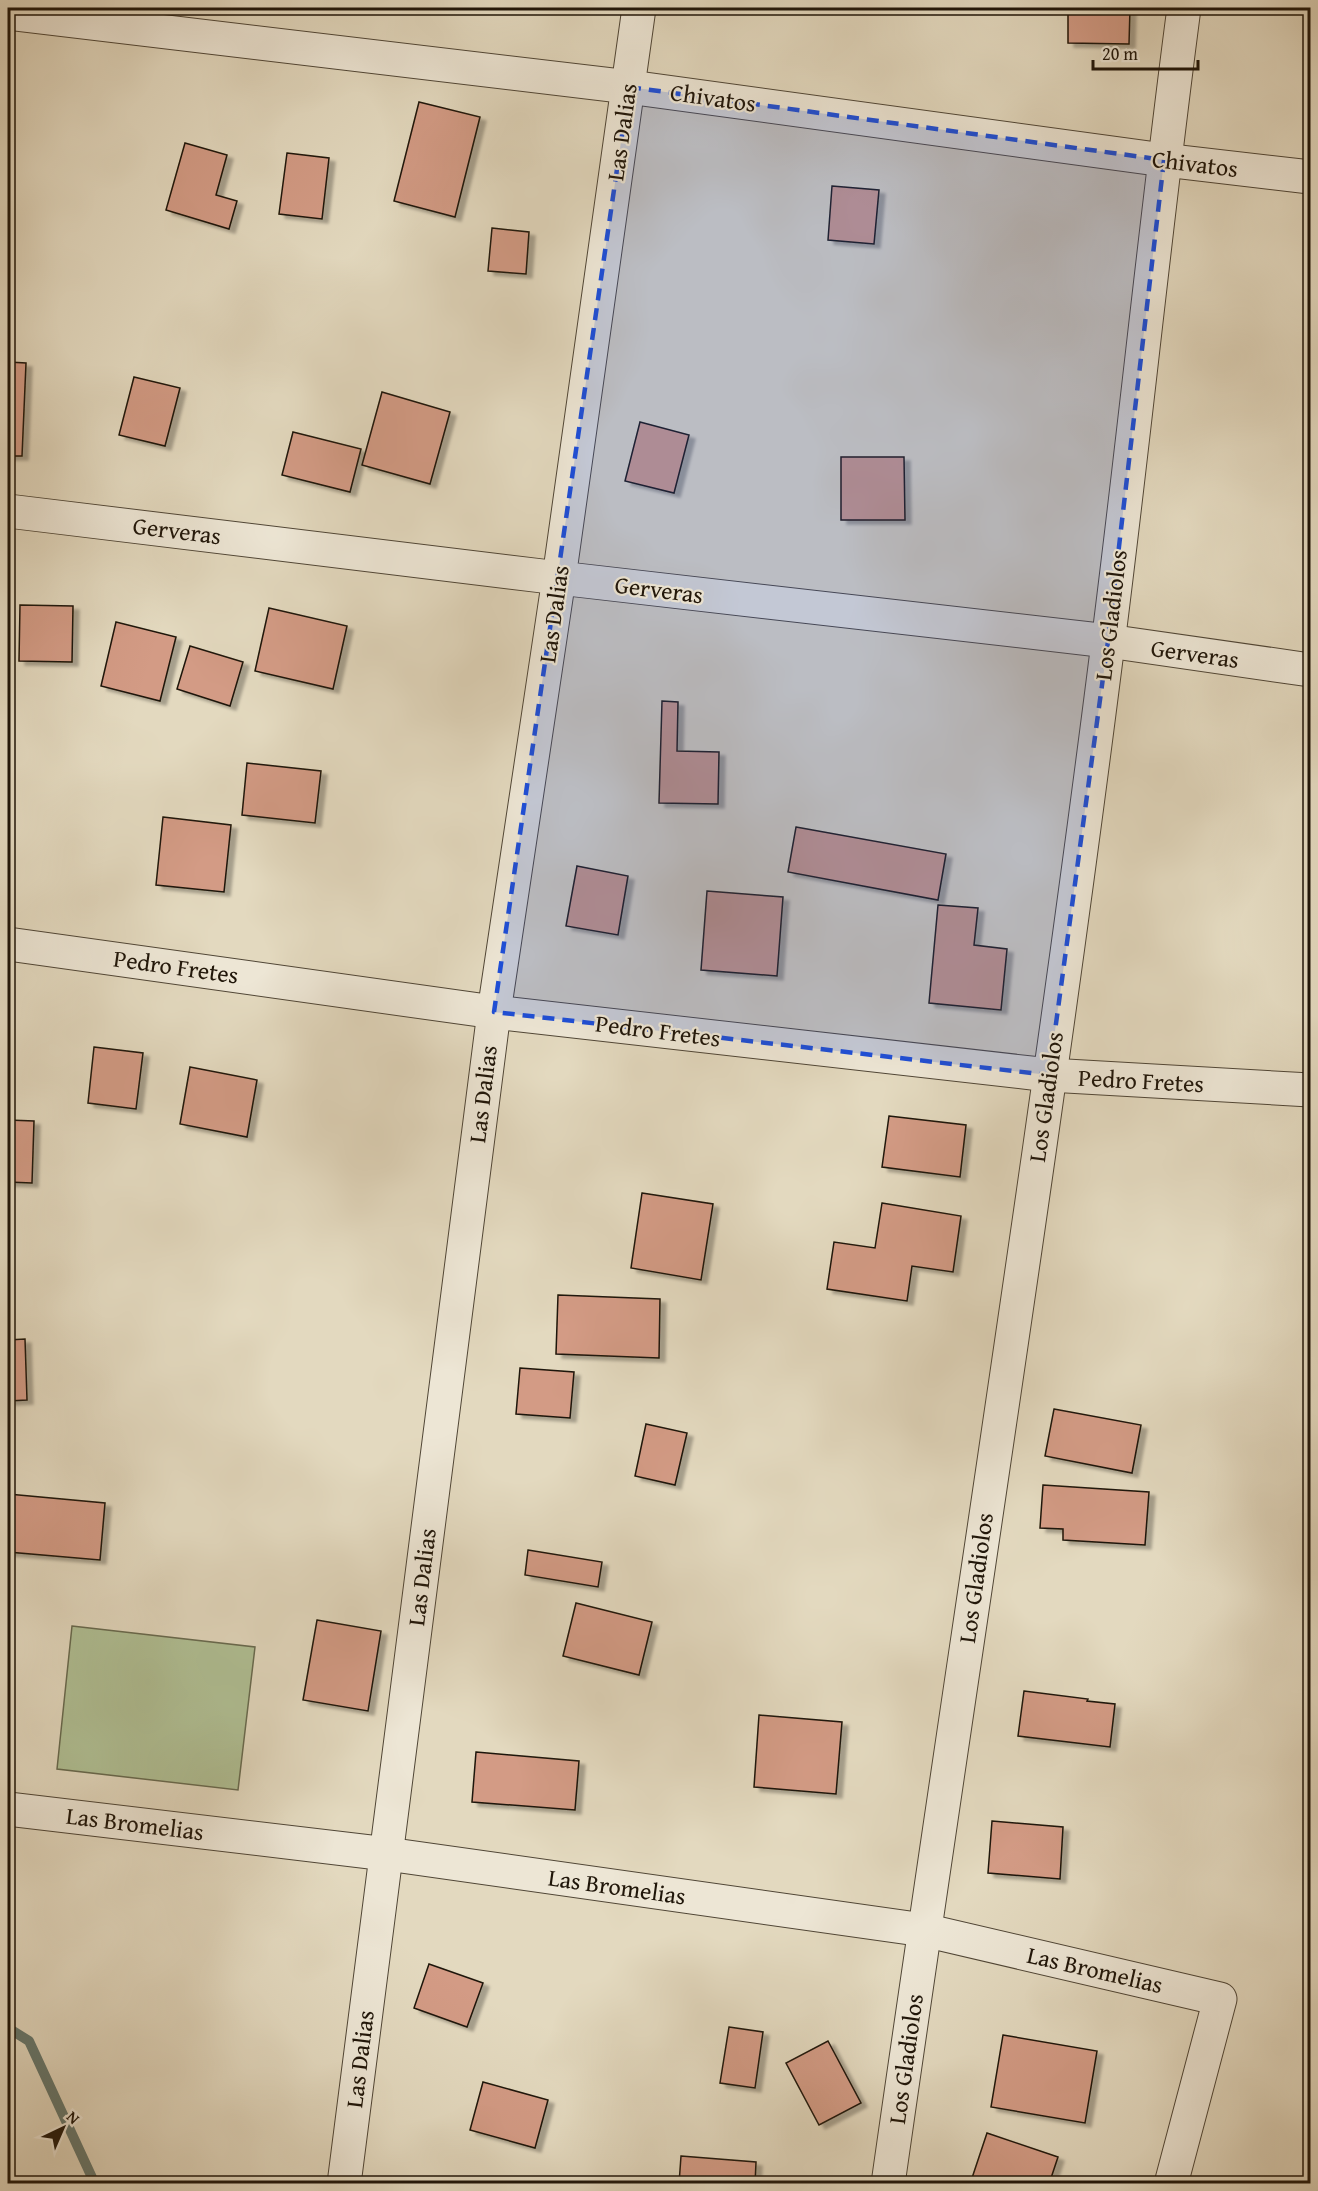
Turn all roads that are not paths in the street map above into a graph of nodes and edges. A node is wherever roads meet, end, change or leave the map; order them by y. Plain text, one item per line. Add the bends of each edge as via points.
1 (639, 8) edge
2 (1184, 8) edge
3 (8, 13) edge
4 (628, 87) junction
5 (1164, 160) junction
6 (1311, 177) edge
7 (8, 511) edge
8 (559, 578) junction
9 (1108, 641) junction
10 (1311, 670) edge
11 (8, 944) edge
12 (494, 1012) junction
13 (1049, 1075) junction
14 (1311, 1090) edge
15 (8, 1809) edge
16 (387, 1854) junction
17 (924, 1930) junction
18 (344, 2184) edge
19 (888, 2184) edge
20 (1171, 2184) edge

1 - 4 street, Las Dalias
2 - 5 street, Los Gladiolos
3 - 4 street, Chivatos
4 - 5 street, Chivatos
4 - 8 street, Las Dalias
5 - 6 street, Chivatos
5 - 9 street, Los Gladiolos
7 - 8 street, Gerveras
8 - 9 street, Gerveras
8 - 12 street, Las Dalias
9 - 10 street, Gerveras
9 - 13 street, Los Gladiolos
11 - 12 street, Pedro Fretes
12 - 13 street, Pedro Fretes
12 - 16 street, Las Dalias
13 - 14 street, Pedro Fretes
13 - 17 street, Los Gladiolos
15 - 16 street, Las Bromelias
16 - 17 street, Las Bromelias
16 - 18 street, Las Dalias
17 - 19 street, Los Gladiolos
17 - 20 street, Las Bromelias via 1221,1999

